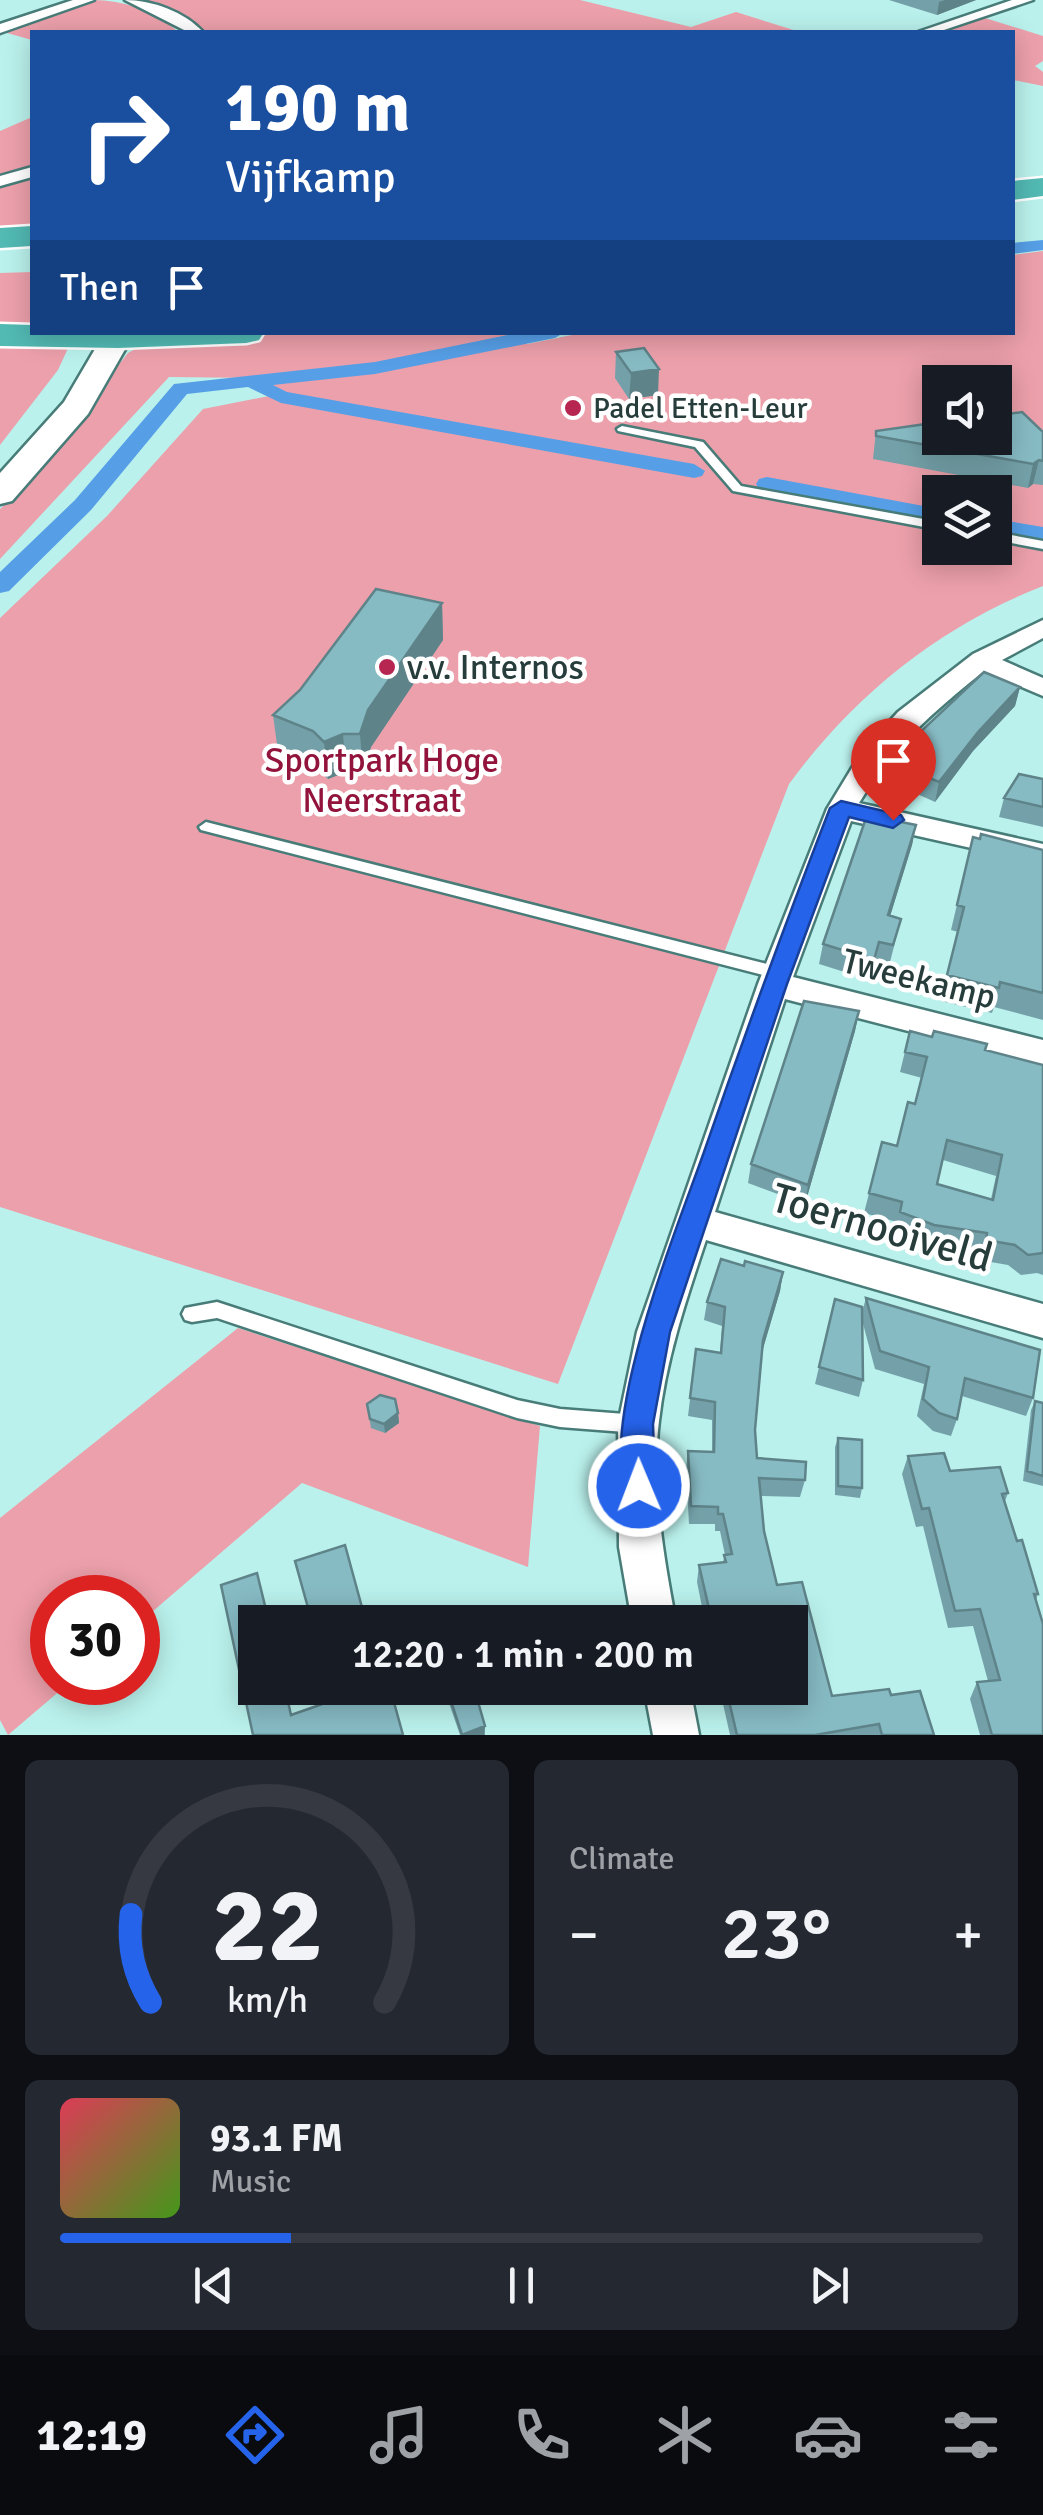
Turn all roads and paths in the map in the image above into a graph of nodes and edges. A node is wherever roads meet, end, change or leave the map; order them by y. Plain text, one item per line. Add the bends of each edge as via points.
1 (88, 0) edge
2 (132, 0) edge
3 (1026, 0) edge
4 (0, 29) edge
5 (194, 30) edge
6 (931, 30) edge
7 (1043, 162) edge
8 (1015, 165) edge
9 (30, 173) edge
10 (1043, 178) edge
11 (0, 181) edge
12 (1015, 181) edge
13 (1043, 187) edge
14 (1015, 191) edge
15 (30, 236) edge
16 (0, 238) edge
17 (30, 246) edge
18 (0, 247) edge
19 (30, 262) edge
20 (0, 264) edge
21 (0, 335) edge
22 (105, 335) edge
23 (622, 428) dead end
24 (0, 456) edge
25 (0, 494) edge
26 (922, 523) edge
27 (1012, 539) edge
28 (1043, 545) edge
29 (1043, 628) edge
30 (982, 660) junction
31 (1043, 688) edge
32 (841, 808) junction
33 (206, 826) dead end
34 (1043, 854) edge
35 (777, 978) junction
36 (1043, 1053) edge
37 (695, 1222) junction
38 (192, 1314) dead end
39 (1043, 1322) edge
40 (638, 1424) junction
41 (651, 1605) edge
42 (670, 1705) edge
43 (676, 1735) edge

1 - 4 street
2 - 5 street
3 - 6 street
7 - 8 highway
9 - 11 street
10 - 12 highway
13 - 14 highway
15 - 16 highway
17 - 18 highway
19 - 20 highway
21 - 22 highway
22 - 24 main road
22 - 25 main road via 78,407
23 - 26 lane via 703,447 737,489
27 - 28 lane
29 - 30 street
30 - 31 street
30 - 32 street via 908,718 871,759
32 - 34 street
32 - 35 street
33 - 35 lane
35 - 36 street, Tweekamp
35 - 37 street
37 - 39 street, Toernooiveld
37 - 40 street via 656,1332
38 - 40 lane via 216,1310 538,1414
40 - 41 street via 640,1547
42 - 43 street

